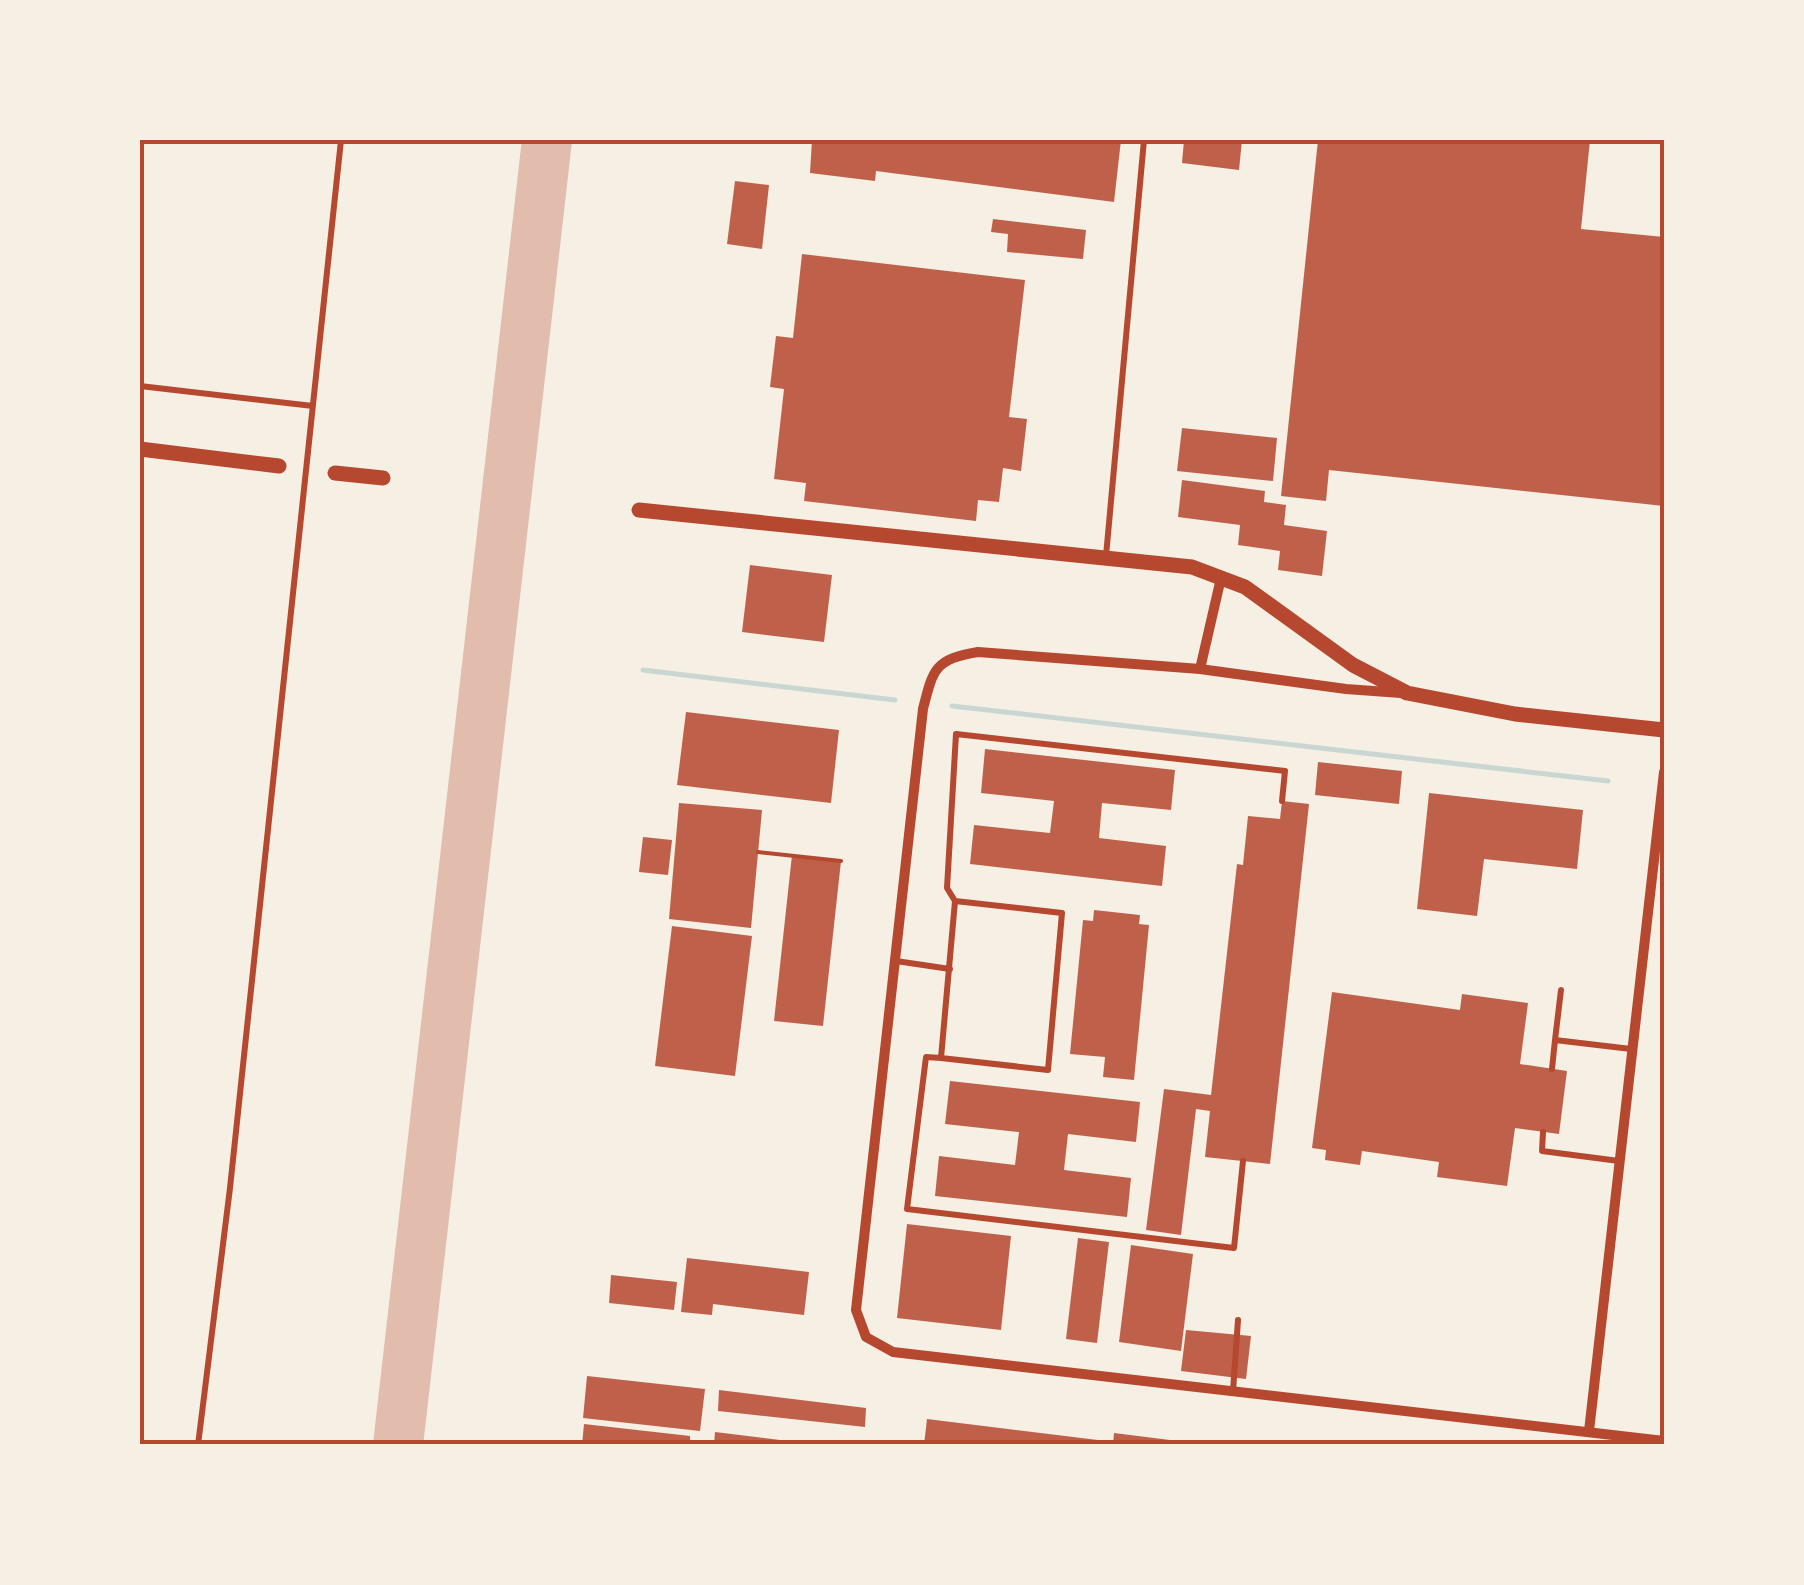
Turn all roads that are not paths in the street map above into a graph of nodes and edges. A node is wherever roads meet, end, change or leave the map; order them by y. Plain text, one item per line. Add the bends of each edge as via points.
1 (341, 140) edge
2 (1144, 140) edge
3 (140, 386) edge
4 (313, 406) junction
5 (140, 450) edge
6 (280, 466) dead end
7 (335, 472) dead end
8 (383, 478) dead end
9 (639, 510) dead end
10 (1106, 557) junction
11 (1220, 578) junction
12 (1200, 669) junction
13 (1406, 693) junction
14 (1664, 730) edge
15 (1664, 772) edge
16 (1282, 800) dead end
17 (955, 900) junction
18 (895, 960) junction
19 (950, 969) junction
20 (1561, 990) dead end
21 (1555, 1040) junction
22 (1633, 1050) junction
23 (941, 1058) junction
24 (1552, 1069) dead end
25 (1543, 1132) dead end
26 (1243, 1161) dead end
27 (1619, 1161) junction
28 (1238, 1320) dead end
29 (1232, 1390) junction
30 (1590, 1431) junction
31 (1664, 1441) edge
32 (198, 1445) edge

1 - 4 lane
2 - 10 lane
3 - 4 lane
4 - 32 lane
5 - 6 street
7 - 8 street
9 - 10 street
10 - 11 street via 1192,567
11 - 12 street
11 - 13 street via 1245,587 1353,665
12 - 13 street
12 - 18 street via 978,652 952,656 932,675
13 - 14 street via 1514,714
15 - 22 street
16 - 17 lane via 1285,771 956,734 947,888
17 - 19 lane
17 - 23 lane via 1062,913 1048,1070
18 - 19 lane
18 - 29 street via 856,1310 866,1338 893,1352
19 - 23 lane
20 - 21 lane
21 - 22 lane
21 - 24 lane
22 - 27 street
23 - 26 lane via 926,1057 907,1209 1234,1248
25 - 27 lane via 1542,1151
27 - 30 street
28 - 29 lane
29 - 30 street
30 - 31 street

